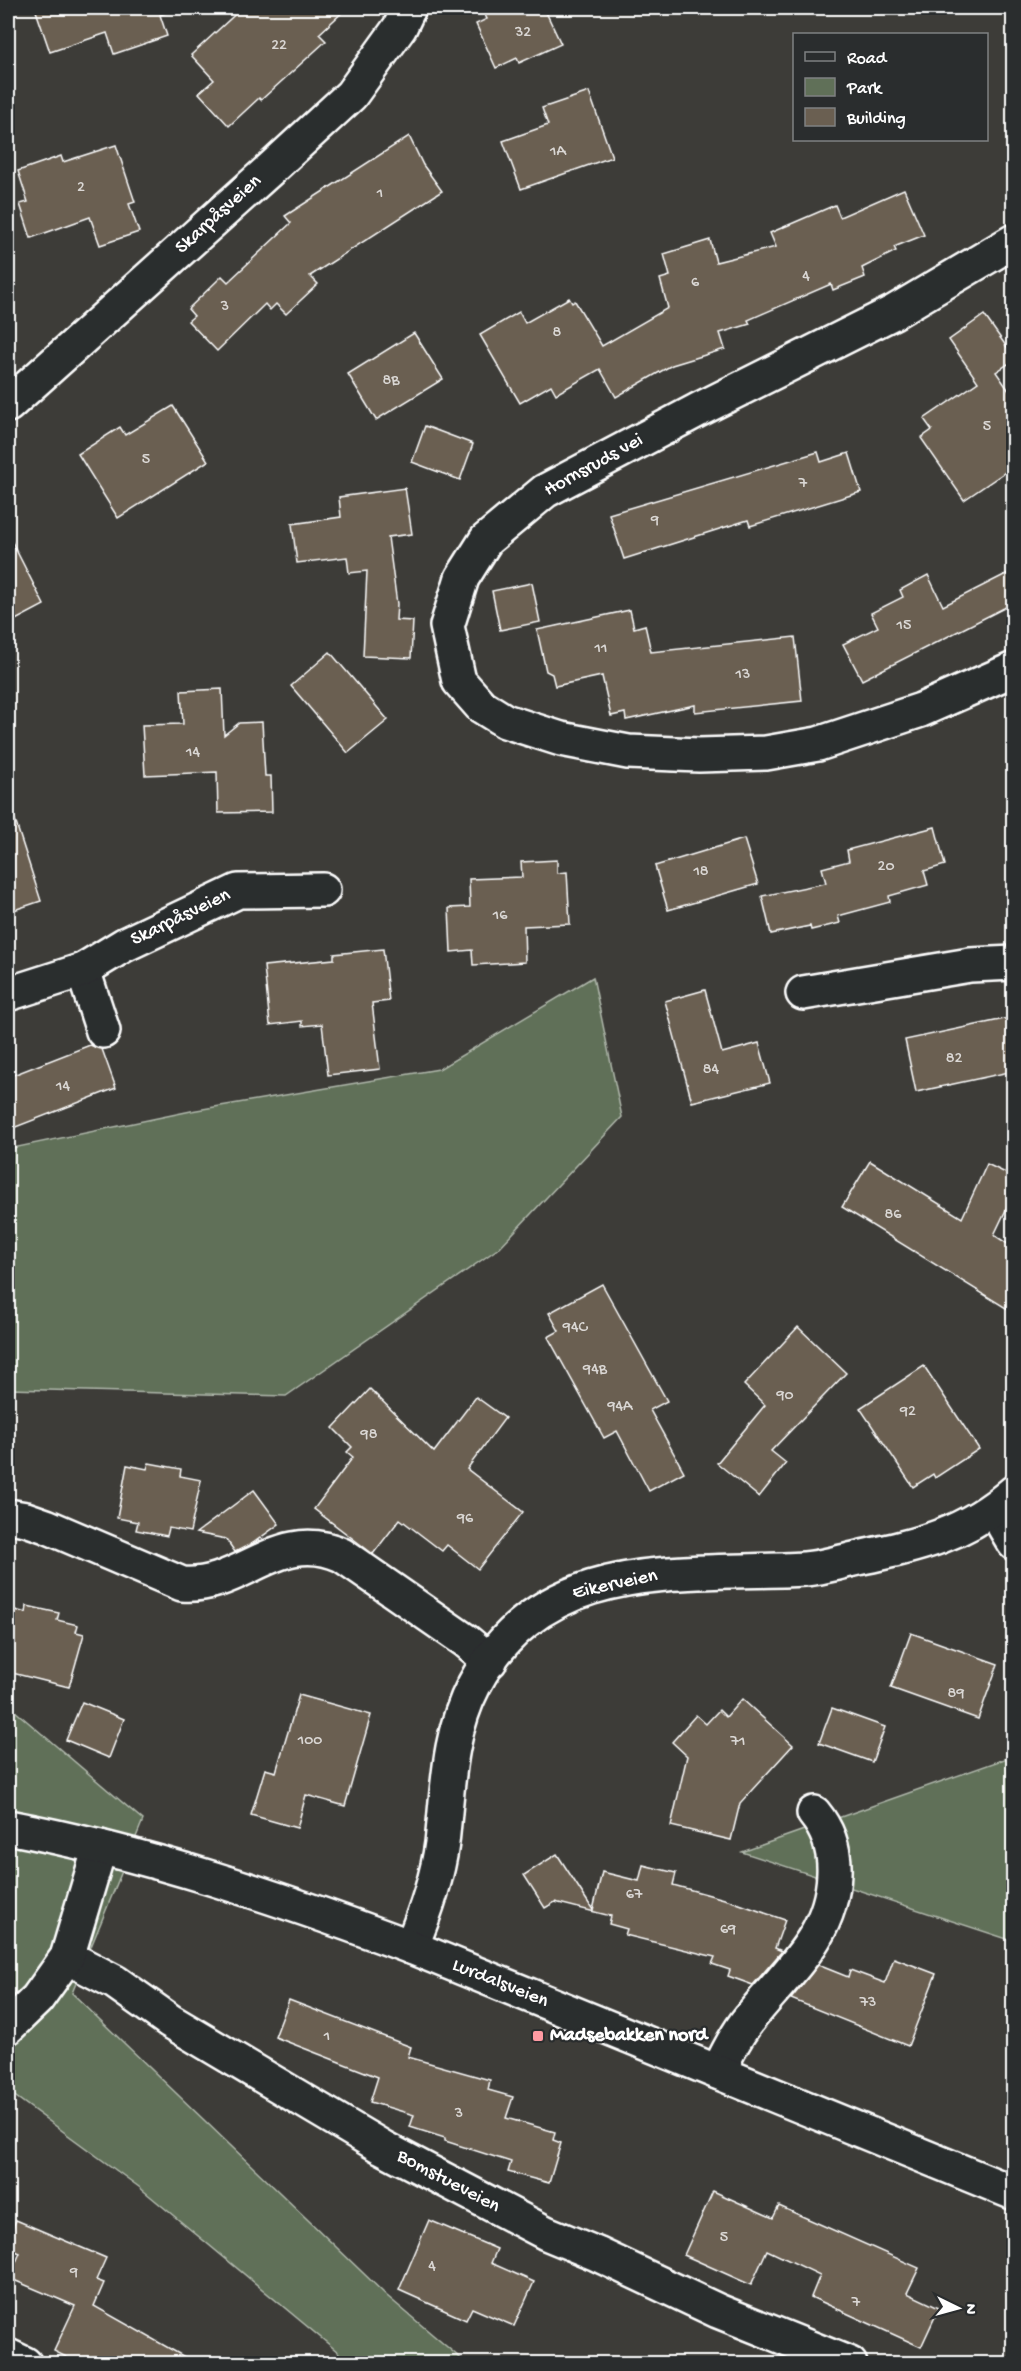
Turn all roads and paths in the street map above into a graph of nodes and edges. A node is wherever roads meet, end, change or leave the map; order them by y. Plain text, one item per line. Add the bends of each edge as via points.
1 (409, 8) edge
2 (1014, 241) edge
3 (8, 405) edge
4 (1014, 669) edge
5 (323, 890) dead end
6 (1014, 963) edge
7 (82, 970) junction
8 (803, 993) dead end
9 (8, 994) edge
10 (104, 1031) dead end
11 (1004, 1501) edge
12 (8, 1516) edge
13 (1014, 1543) edge
14 (490, 1661) junction
15 (814, 1813) dead end
16 (8, 1827) edge
17 (100, 1847) junction
18 (411, 1947) junction
19 (68, 1957) junction
20 (8, 2027) edge
21 (718, 2072) junction
22 (1014, 2193) edge
23 (8, 2356) edge
24 (25, 2364) edge
25 (850, 2364) edge

1 - 3 street, Skarpåsveien via 400,27 351,95
2 - 4 street, Hornsruds vei via 894,312 545,490 486,540 462,578 447,626 459,681 481,706 505,721 561,739 628,752 766,753 818,744 921,710
5 - 7 street, Skarpåsveien via 238,891 124,945
6 - 8 street via 970,964
7 - 9 street, Skarpåsveien
7 - 10 street
11 - 13 street
11 - 14 street, Eikerveien via 961,1529 913,1547 807,1569 662,1574 591,1587 545,1606 505,1640
12 - 14 street via 46,1526 182,1584 213,1583 286,1550 330,1550
14 - 18 street, Eikerveien via 474,1684 453,1745 434,1883
15 - 21 street via 831,1842 834,1887 828,1914 789,1975 731,2044
16 - 17 street, Lurdalsveien
17 - 18 street, Lurdalsveien via 205,1876
17 - 19 street
18 - 21 street, Lurdalsveien
19 - 20 street via 38,1999
19 - 25 street, Bomstueveien via 382,2147 536,2228 718,2311
21 - 22 street, Lurdalsveien
23 - 24 street

